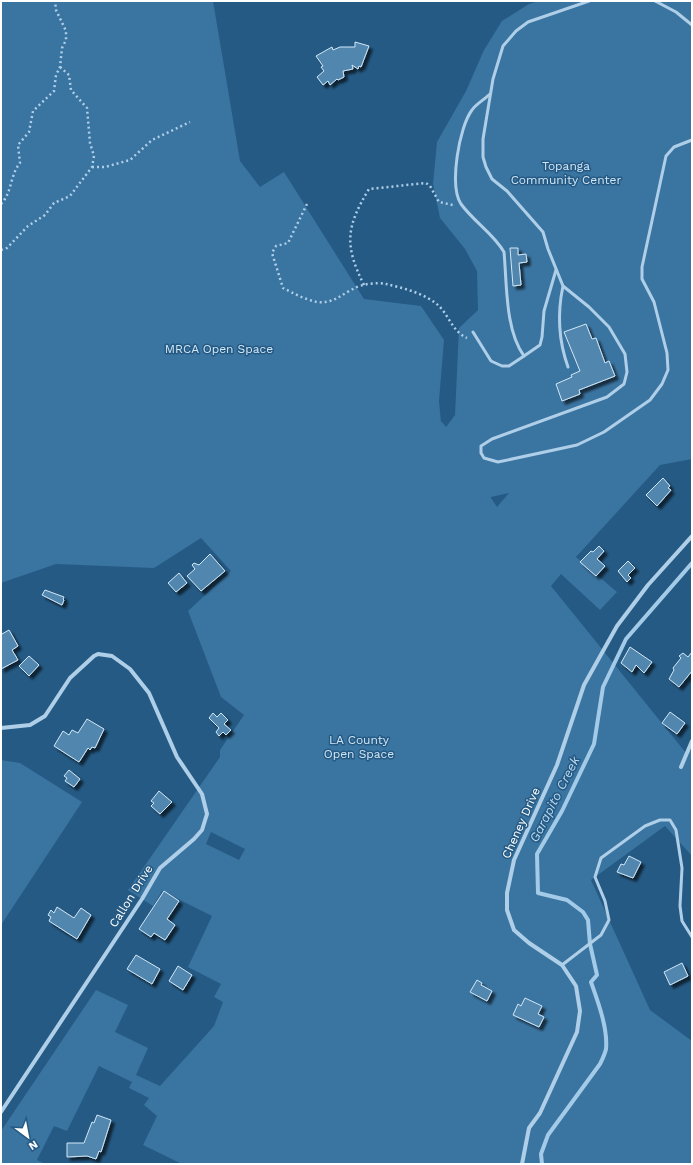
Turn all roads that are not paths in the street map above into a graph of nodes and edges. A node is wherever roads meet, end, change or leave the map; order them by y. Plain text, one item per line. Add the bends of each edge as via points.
1 (589, 1) edge
2 (655, 1) edge
3 (692, 25) edge
4 (490, 94) junction
5 (692, 140) edge
6 (556, 270) junction
7 (563, 286) junction
8 (473, 332) dead end
9 (524, 356) junction
10 (568, 366) dead end
11 (692, 536) edge
12 (1, 728) edge
13 (692, 741) edge
14 (681, 767) dead end
15 (692, 938) edge
16 (562, 965) junction
17 (1, 1112) edge
18 (522, 1164) edge

1 - 4 lane via 532,20 516,31 503,46
2 - 3 lane via 676,12
4 - 6 lane via 483,139 486,167 492,179 521,206 543,232
4 - 9 lane via 472,110 463,130 456,166 457,187 462,205 498,241 504,252 512,327 517,346
5 - 7 lane via 674,147 666,156 642,267 642,279 654,302 667,353 668,370 662,384 650,400 604,432 577,445 498,462 484,458 481,446 492,439 607,397 624,384 627,372 625,354 609,327
6 - 7 lane
6 - 9 lane via 544,311 540,345
7 - 10 lane via 558,325
8 - 9 lane via 491,361 509,366
11 - 16 street, Cheney Drive via 648,585 617,626 584,685 557,765 514,860 507,893 507,910 514,930
12 - 17 street, Callon Drive via 30,725 45,716 70,678 88,661 98,654 112,656 130,669 149,693 177,756 202,794 207,814 198,835 160,868
13 - 14 street
15 - 16 lane via 682,921 682,868 676,830 670,820 660,820 645,826 601,858 595,877 605,901 609,920 601,935
16 - 18 street, Cheney Drive via 576,986 580,1011 577,1032 540,1113 529,1128

